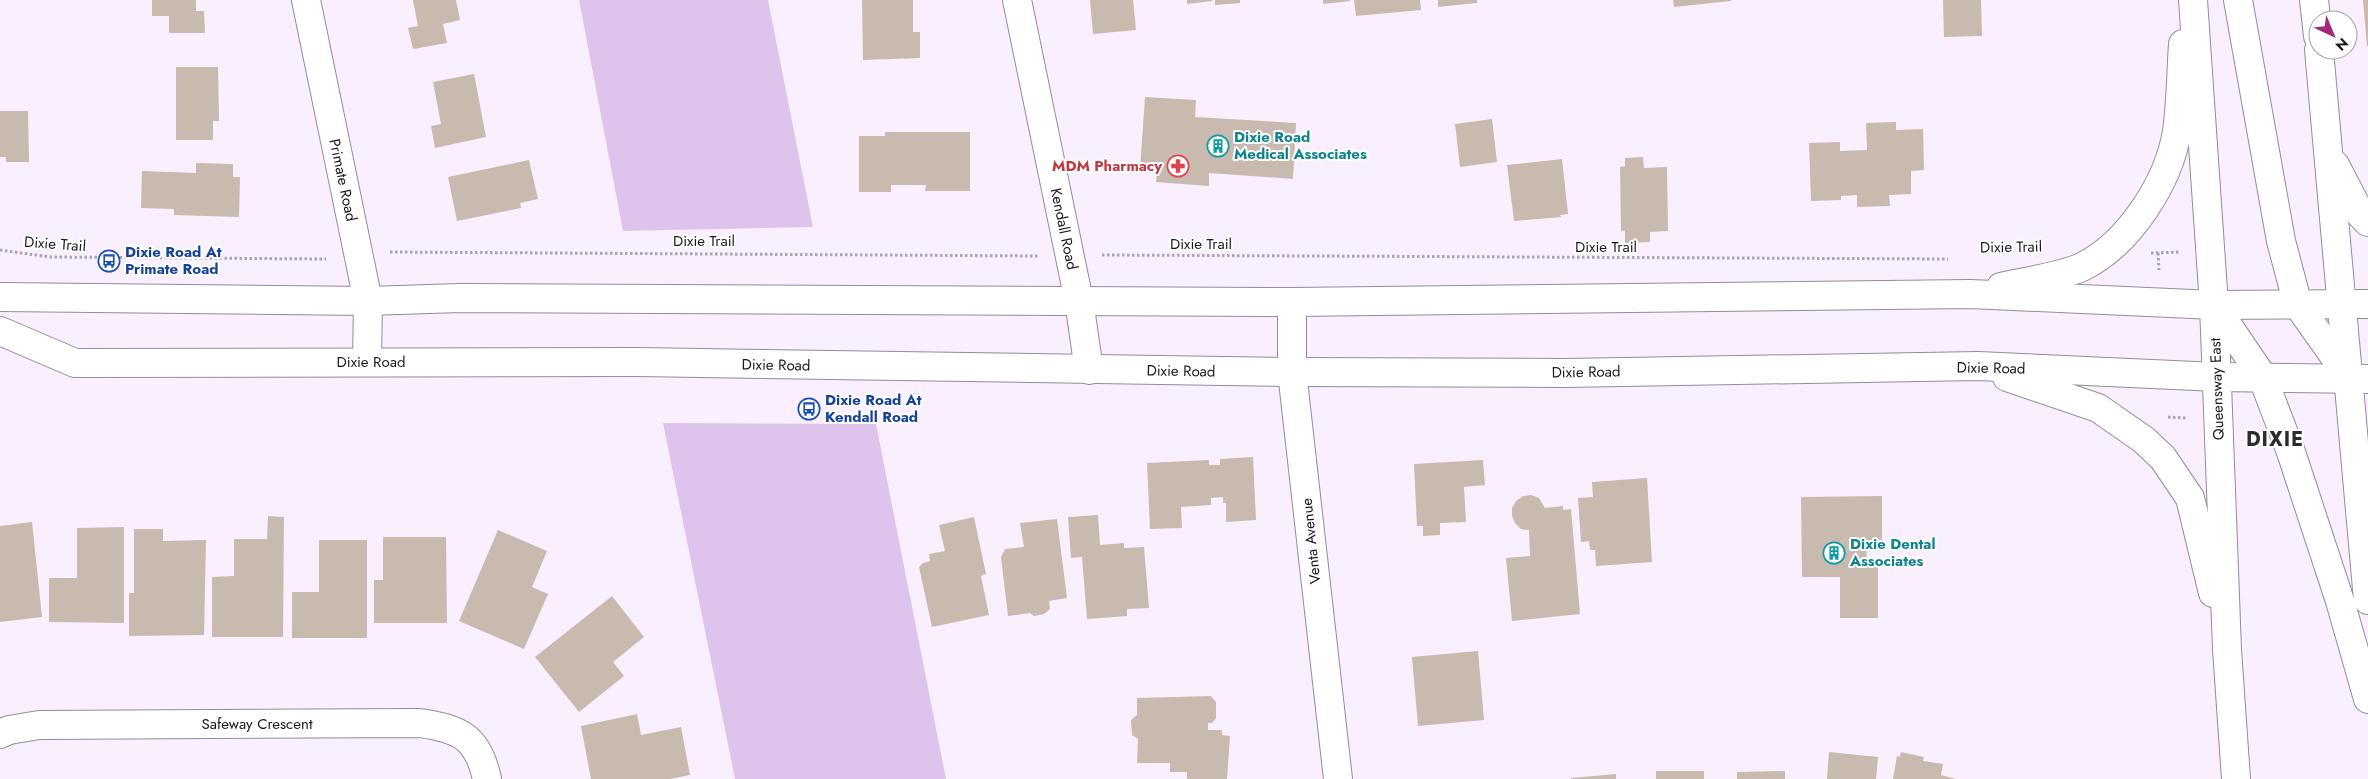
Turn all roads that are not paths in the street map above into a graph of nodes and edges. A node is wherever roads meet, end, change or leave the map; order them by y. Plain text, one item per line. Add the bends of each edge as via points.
1 (306, 0) edge
2 (1017, 0) edge
3 (2186, 0) edge
4 (2192, 0) edge
5 (2238, 0) edge
6 (2320, 60) edge
7 (2330, 155) junction
8 (2368, 222) edge
9 (1970, 294) junction
10 (0, 297) edge
11 (368, 301) junction
12 (1080, 301) junction
13 (1292, 302) junction
14 (2341, 304) junction
15 (2368, 304) edge
16 (2214, 305) junction
17 (2298, 305) junction
18 (0, 331) edge
19 (367, 362) junction
20 (1978, 366) junction
21 (1089, 370) junction
22 (1292, 372) junction
23 (2262, 376) junction
24 (2217, 377) junction
25 (2359, 378) edge
26 (2368, 600) edge
27 (2227, 650) junction
28 (2368, 699) edge
29 (0, 734) edge
30 (487, 779) edge
31 (1338, 779) edge
32 (2236, 779) edge

1 - 11 main road, Primate Road
2 - 12 main road, Kendall Road
3 - 9 main road via 2177,132 2167,165 2145,207 2122,240 2082,267
4 - 16 main road, Queensway East
5 - 17 main road via 2281,241
6 - 7 main road
7 - 8 main road via 2361,215
7 - 14 main road
9 - 13 main road
9 - 16 main road
10 - 11 main road
11 - 12 main road via 460,298
11 - 19 main road, Primate Road
12 - 13 main road
12 - 21 main road, Kendall Road
13 - 22 main road, Venta Avenue
14 - 15 main road
14 - 17 main road
14 - 25 main road
16 - 17 main road
16 - 23 main road
16 - 24 main road, Queensway East
17 - 25 main road
18 - 19 main road, Dixie Road via 75,363
19 - 21 main road, Dixie Road via 637,362
20 - 22 main road, Dixie Road via 1565,373
20 - 24 main road, Dixie Road
20 - 27 main road via 2098,408 2163,458 2190,498
21 - 22 main road, Dixie Road
22 - 31 main road, Venta Avenue
23 - 24 main road, Dixie Road
23 - 25 main road, Dixie Road
23 - 28 main road via 2331,573
24 - 27 main road, Queensway East
25 - 26 main road
27 - 32 main road, Queensway East
29 - 30 main road, Safeway Crescent via 39,725 420,723 455,732 471,742 483,761

